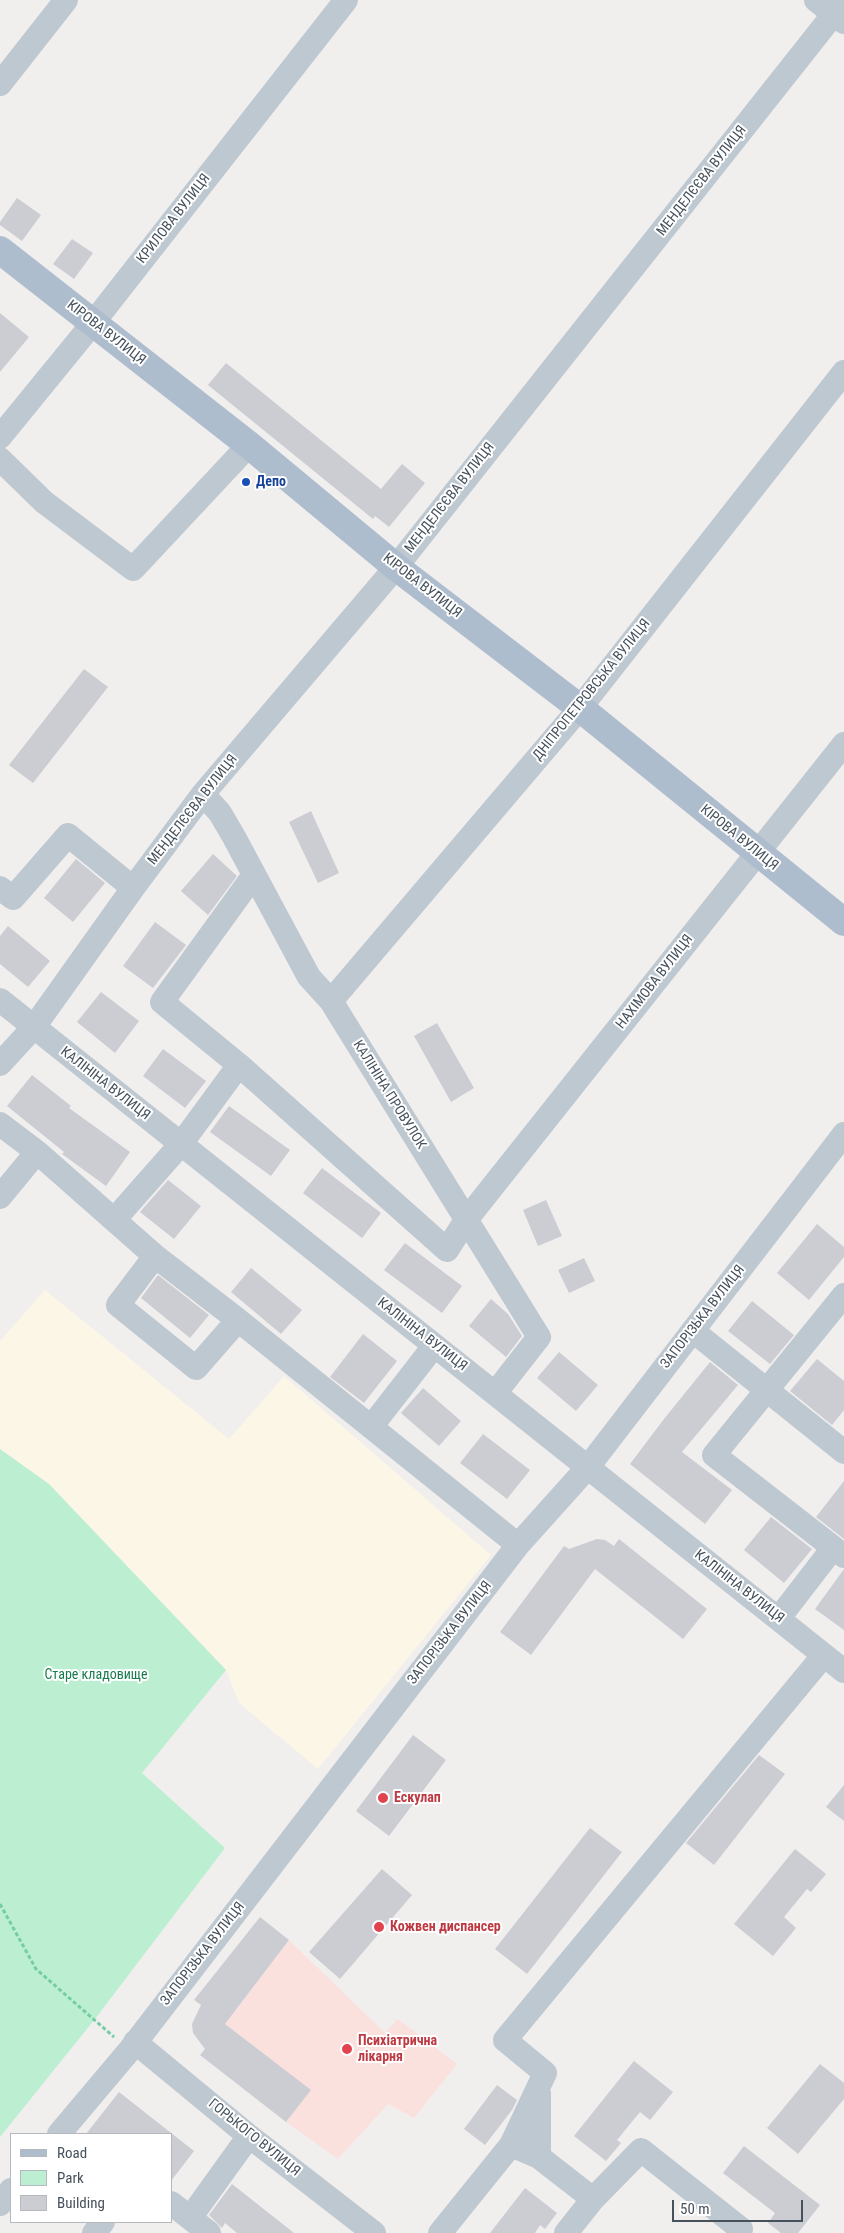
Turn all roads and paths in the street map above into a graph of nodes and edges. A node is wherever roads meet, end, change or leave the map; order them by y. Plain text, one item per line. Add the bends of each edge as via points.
1 (66, 0) edge
2 (346, 0) edge
3 (835, 9) edge
4 (0, 84) edge
5 (0, 250) edge
6 (93, 323) junction
7 (844, 372) edge
8 (0, 437) edge
9 (249, 445) junction
10 (0, 459) edge
11 (396, 567) junction
12 (580, 708) junction
13 (844, 744) edge
14 (203, 794) junction
15 (757, 853) junction
16 (254, 875) junction
17 (0, 888) edge
18 (133, 888) junction
19 (844, 922) edge
20 (0, 1000) edge
21 (331, 1001) junction
22 (34, 1027) junction
23 (0, 1064) edge
24 (239, 1065) junction
25 (0, 1124) edge
26 (844, 1134) edge
27 (181, 1144) junction
28 (37, 1152) junction
29 (0, 1197) edge
30 (114, 1220) junction
31 (466, 1220) junction
32 (155, 1256) junction
33 (844, 1295) edge
34 (238, 1320) junction
35 (693, 1331) junction
36 (434, 1346) junction
37 (766, 1391) junction
38 (496, 1392) junction
39 (371, 1427) junction
40 (844, 1452) edge
41 (588, 1467) junction
42 (518, 1545) junction
43 (839, 1552) edge
44 (779, 1618) junction
45 (824, 1655) junction
46 (844, 1671) edge
47 (0, 1904) edge
48 (132, 2046) junction
49 (539, 2088) junction
50 (60, 2133) edge
51 (249, 2136) junction
52 (511, 2145) junction
53 (538, 2157) junction
54 (10, 2191) edge
55 (593, 2199) junction
56 (0, 2204) edge
57 (172, 2204) edge
58 (190, 2218) junction
59 (103, 2223) edge
60 (741, 2232) edge
61 (94, 2233) edge
62 (209, 2233) edge
63 (374, 2233) edge
64 (440, 2233) edge
65 (566, 2233) edge

1 - 4 street
2 - 6 street, КРИЛОВА ВУЛИЦЯ
3 - 11 street, МЕНДЕЛЄЄВА ВУЛИЦЯ
5 - 6 main road, КІРОВА ВУЛИЦЯ
6 - 8 street, КРИЛОВА ВУЛИЦЯ
6 - 9 main road, КІРОВА ВУЛИЦЯ
7 - 12 street, ДНІПРОПЕТРОВСЬКА ВУЛИЦЯ
9 - 10 street via 133,569 44,502
9 - 11 main road, КІРОВА ВУЛИЦЯ
11 - 12 main road, КІРОВА ВУЛИЦЯ
11 - 14 street, МЕНДЕЛЄЄВА ВУЛИЦЯ
12 - 15 main road, КІРОВА ВУЛИЦЯ
12 - 21 street, ДНІПРОПЕТРОВСЬКА ВУЛИЦЯ
13 - 15 street, НАХІМОВА ВУЛИЦЯ
14 - 16 street, КАЛІНІНА ПРОВУЛОК via 220,813
14 - 18 street, МЕНДЕЛЄЄВА ВУЛИЦЯ
15 - 19 main road, КІРОВА ВУЛИЦЯ
15 - 31 street, НАХІМОВА ВУЛИЦЯ
16 - 21 street, КАЛІНІНА ПРОВУЛОК via 309,977
16 - 24 street via 162,1002
17 - 18 street via 13,898 68,836
18 - 22 street, МЕНДЕЛЄЄВА ВУЛИЦЯ
20 - 22 street, КАЛІНІНА ВУЛИЦЯ
21 - 31 street, КАЛІНІНА ПРОВУЛОК
22 - 23 street, МЕНДЕЛЄЄВА ВУЛИЦЯ
22 - 27 street, КАЛІНІНА ВУЛИЦЯ
24 - 27 street
24 - 31 street, НАХІМОВА ВУЛИЦЯ via 447,1250
25 - 28 street
26 - 35 street, ЗАПОРІЗЬКА ВУЛИЦЯ
27 - 30 street
27 - 36 street, КАЛІНІНА ВУЛИЦЯ
28 - 29 street
28 - 30 street
30 - 32 street
31 - 38 street, КАЛІНІНА ПРОВУЛОК via 539,1337
32 - 34 street
32 - 34 street via 118,1305 196,1368
33 - 37 street
34 - 39 street
35 - 37 street
35 - 41 street, ЗАПОРІЗЬКА ВУЛИЦЯ
36 - 38 street, КАЛІНІНА ВУЛИЦЯ
36 - 39 street
37 - 40 street
37 - 43 street via 714,1455
38 - 41 street, КАЛІНІНА ВУЛИЦЯ
39 - 42 street
41 - 42 street, ЗАПОРІЗЬКА ВУЛИЦЯ
41 - 44 street, КАЛІНІНА ВУЛИЦЯ
42 - 48 street, ЗАПОРІЗЬКА ВУЛИЦЯ
43 - 44 street
44 - 45 street, КАЛІНІНА ВУЛИЦЯ
45 - 46 street, КАЛІНІНА ВУЛИЦЯ
45 - 49 street via 505,2040 545,2073
47 - 48 path via 36,1969
48 - 50 street, ЗАПОРІЗЬКА ВУЛИЦЯ
48 - 51 street, ГОРЬКОГО ВУЛИЦЯ
49 - 52 street
49 - 53 street
51 - 58 street
51 - 63 street, ГОРЬКОГО ВУЛИЦЯ
52 - 53 street
52 - 64 street
53 - 55 street
54 - 56 street
55 - 60 street via 641,2150
55 - 65 street
57 - 58 street
58 - 62 street
59 - 61 street

